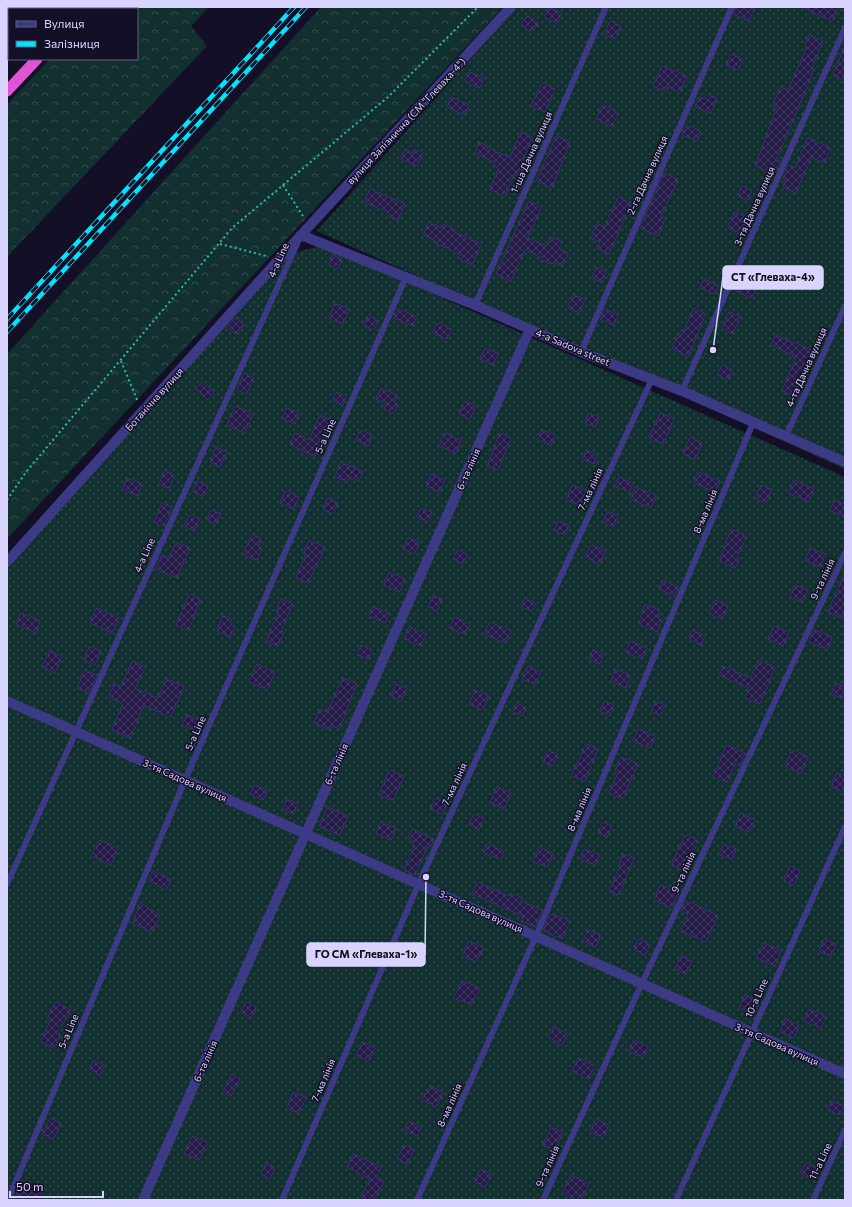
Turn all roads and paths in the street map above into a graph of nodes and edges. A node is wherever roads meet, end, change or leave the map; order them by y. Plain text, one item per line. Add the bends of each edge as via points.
1 (478, 7) edge
2 (511, 7) edge
3 (606, 7) edge
4 (732, 7) edge
5 (845, 28) edge
6 (36, 60) edge
7 (7, 91) edge
8 (283, 185) junction
9 (309, 226) junction
10 (301, 235) junction
11 (220, 244) junction
12 (279, 260) junction
13 (406, 277) junction
14 (475, 305) junction
15 (845, 306) edge
16 (530, 329) junction
17 (581, 352) junction
18 (121, 361) junction
19 (652, 378) junction
20 (682, 391) junction
21 (139, 405) dead end
22 (753, 423) junction
23 (786, 436) junction
24 (845, 462) edge
25 (7, 500) edge
26 (845, 553) edge
27 (7, 562) edge
28 (7, 701) edge
29 (76, 731) junction
30 (185, 780) junction
31 (845, 827) edge
32 (305, 832) junction
33 (420, 883) junction
34 (7, 884) edge
35 (536, 936) junction
36 (642, 983) junction
37 (752, 1032) junction
38 (845, 1074) edge
39 (845, 1130) edge
40 (8, 1200) edge
41 (143, 1200) edge
42 (282, 1200) edge
43 (417, 1200) edge
44 (543, 1200) edge
45 (676, 1200) edge
46 (813, 1200) edge

1 - 8 path via 388,97
2 - 9 street, вулиця Залізнична (СМ "Глеваха-4")
3 - 14 lane, 1-ша Дачна вулиця
4 - 17 lane, 2-га Дачна вулиця
5 - 20 lane, 3-тя Дачна вулиця
6 - 7 highway
8 - 9 path
8 - 11 path via 232,228
9 - 10 street, вулиця Залізнична (СМ "Глеваха-4")
10 - 12 street, Ботанічна вулиця
10 - 13 street, 4-a Sadova street
10 - 29 lane, 4-a Line
11 - 12 path
11 - 18 path
12 - 27 street, Ботанічна вулиця
13 - 14 street, 4-a Sadova street
13 - 30 lane, 5-a Line
14 - 16 street, 4-a Sadova street
15 - 23 lane, 4-та Дачна вулиця
16 - 17 street, 4-a Sadova street
16 - 32 street, 6-та лінія
17 - 19 street, 4-a Sadova street
18 - 21 path
18 - 25 path via 26,472
19 - 20 street, 4-a Sadova street
19 - 33 lane, 7-ма лінія
20 - 22 street, 4-a Sadova street
22 - 23 street, 4-a Sadova street
22 - 35 lane, 8-ма лінія
23 - 24 street, 4-a Sadova street
26 - 36 lane, 9-та лінія
28 - 29 street, 3-тя Садова вулиця
29 - 30 street, 3-тя Садова вулиця
29 - 34 lane, 4-a Line
30 - 32 street, 3-тя Садова вулиця
30 - 40 lane, 5-a Line
31 - 37 lane, 10-a Line
32 - 33 street, 3-тя Садова вулиця
32 - 41 street, 6-та лінія
33 - 35 street, 3-тя Садова вулиця
33 - 42 lane, 7-ма лінія
35 - 36 street, 3-тя Садова вулиця
35 - 43 lane, 8-ма лінія
36 - 37 street, 3-тя Садова вулиця
36 - 44 lane, 9-та лінія
37 - 38 street, 3-тя Садова вулиця
37 - 45 lane, 10-a Line
39 - 46 lane, 11-a Line

